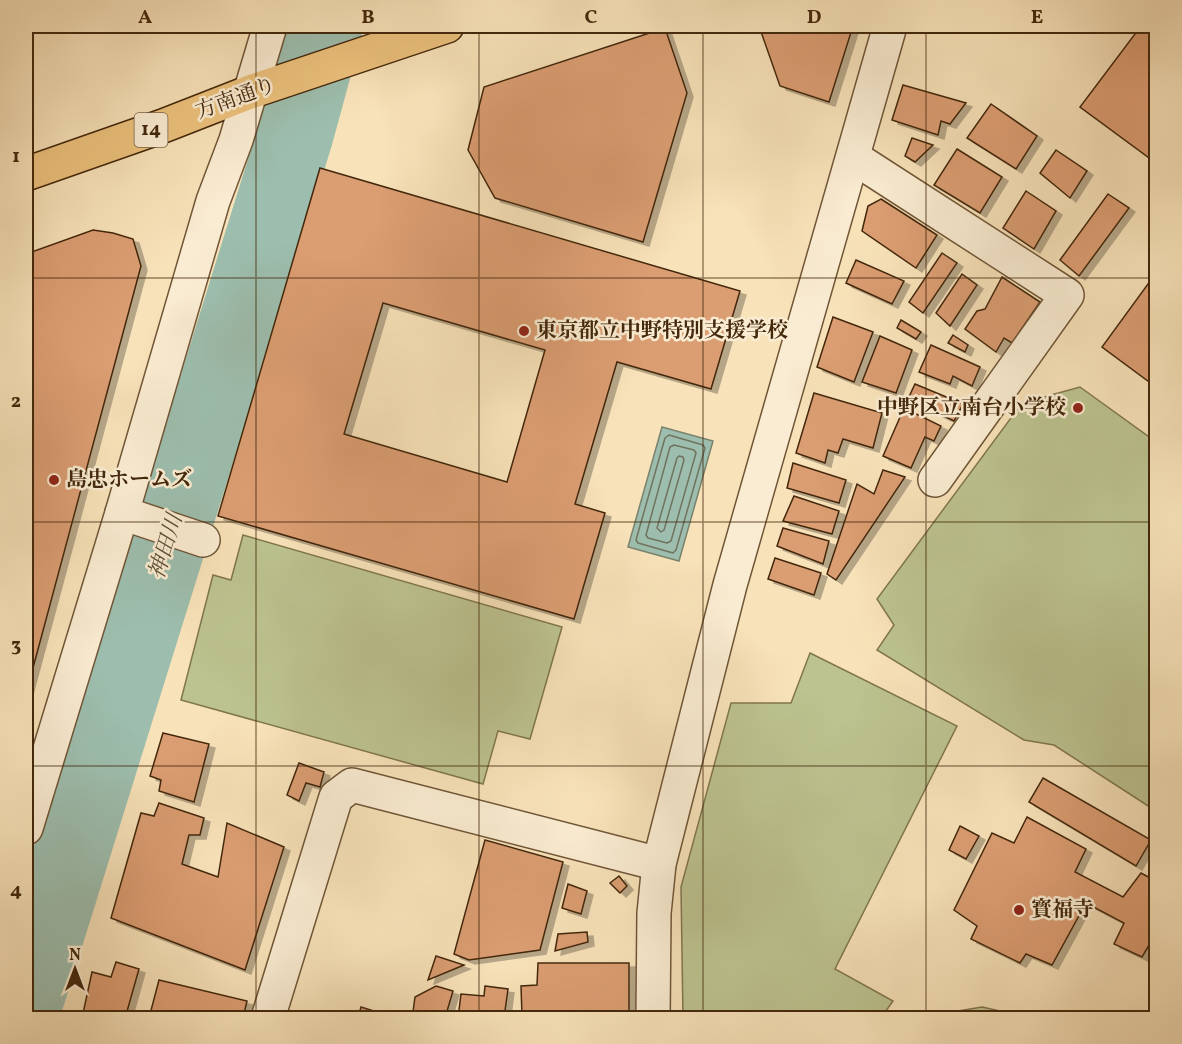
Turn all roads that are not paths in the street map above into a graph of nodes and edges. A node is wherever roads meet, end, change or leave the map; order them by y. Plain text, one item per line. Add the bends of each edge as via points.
1 (270, 26) edge
2 (447, 26) edge
3 (890, 26) edge
4 (263, 88) junction
5 (853, 158) junction
6 (26, 174) edge
7 (935, 480) dead end
8 (133, 516) junction
9 (203, 540) dead end
10 (26, 828) edge
11 (659, 864) junction
12 (268, 1018) edge
13 (653, 1018) edge

1 - 4 street
2 - 4 main road, 方南通り / 14
3 - 5 street
4 - 6 main road, 方南通り / 14
4 - 8 street via 236,140 213,201
5 - 7 street via 1067,295
5 - 11 street via 730,585
8 - 9 street
8 - 10 street
11 - 12 street via 352,785 336,797
11 - 13 street via 654,913

